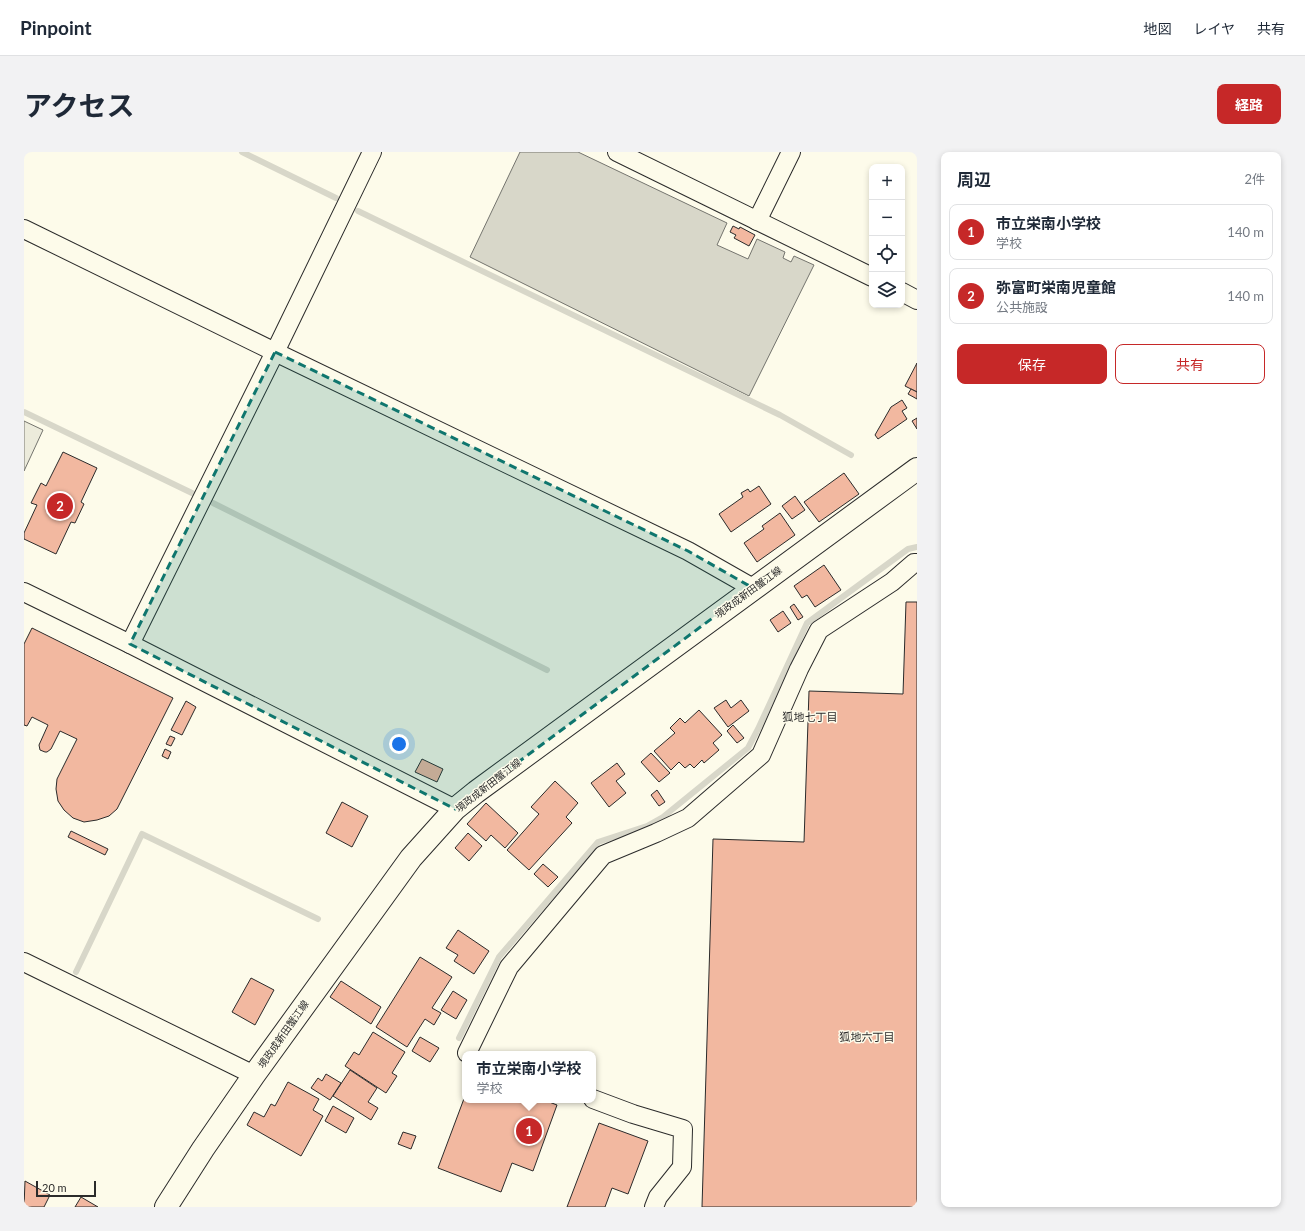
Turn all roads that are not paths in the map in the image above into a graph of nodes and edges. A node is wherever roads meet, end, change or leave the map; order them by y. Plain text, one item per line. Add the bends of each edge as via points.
1 (372, 152) edge
2 (617, 152) edge
3 (791, 152) edge
4 (757, 221) junction
5 (24, 229) edge
6 (869, 277) edge
7 (905, 294) edge
8 (917, 300) edge
9 (275, 352) junction
10 (917, 469) edge
11 (917, 563) edge
12 (753, 588) junction
13 (24, 592) edge
14 (130, 644) junction
15 (455, 809) junction
16 (24, 962) edge
17 (468, 1051) edge
18 (254, 1075) junction
19 (596, 1100) edge
20 (166, 1207) edge
21 (654, 1207) edge

1 - 9 street
2 - 4 street
3 - 4 street
4 - 6 street
5 - 9 street
7 - 8 street
9 - 12 street via 688,551
9 - 14 street
10 - 12 main road, 境政成新田蟹江線
11 - 17 street via 819,630 760,755 688,818 603,855 509,967
12 - 15 main road, 境政成新田蟹江線
13 - 14 street
14 - 15 street
15 - 18 main road, 境政成新田蟹江線 via 411,858
16 - 18 street
18 - 20 main road, 境政成新田蟹江線
19 - 21 street via 683,1129 682,1167 658,1197

